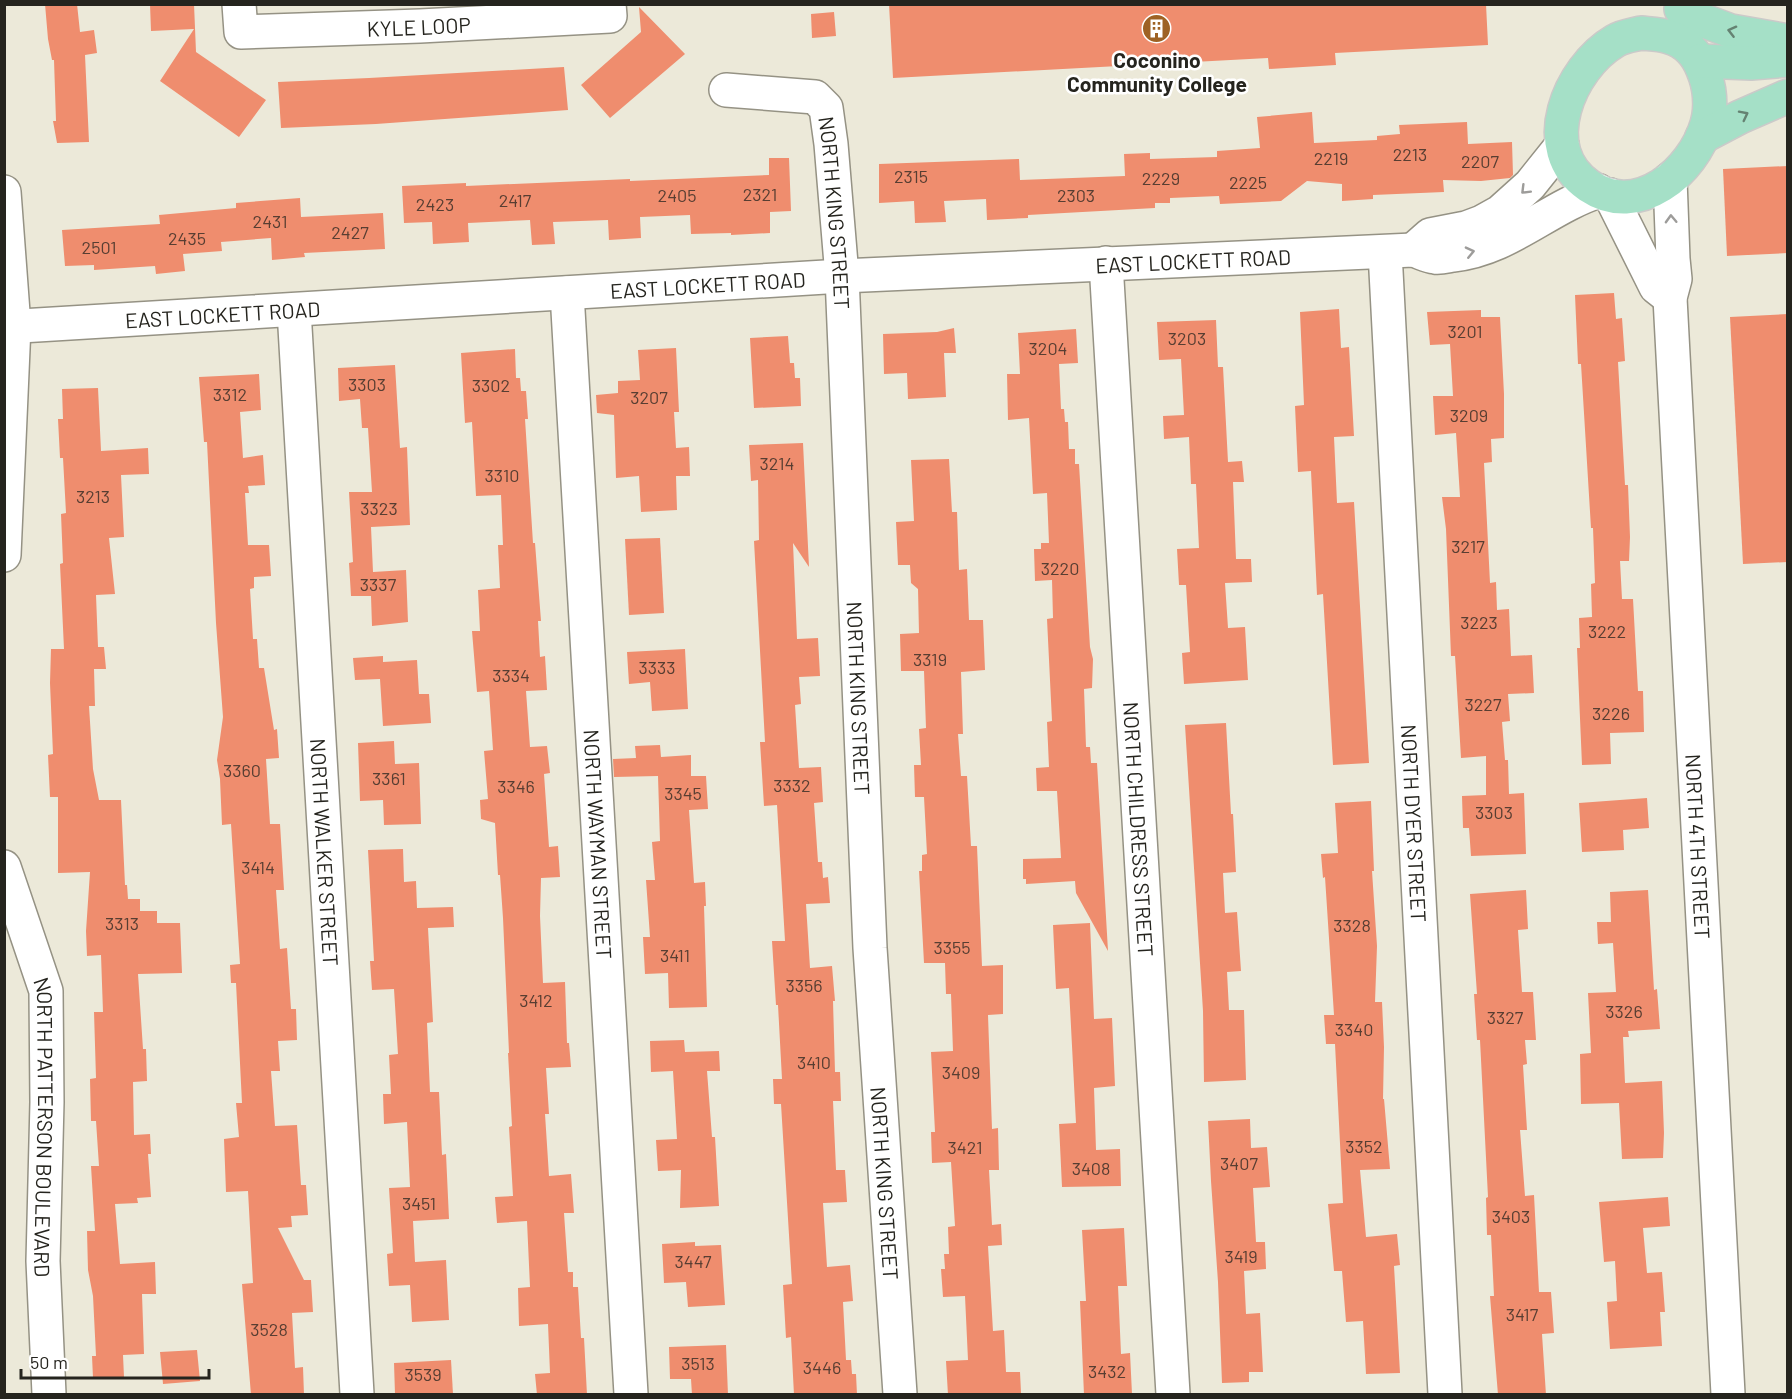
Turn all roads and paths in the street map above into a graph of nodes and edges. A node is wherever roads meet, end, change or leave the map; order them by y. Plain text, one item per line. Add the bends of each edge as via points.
1 (239, 4) edge
2 (609, 4) edge
3 (1681, 7) edge
4 (420, 15) edge
5 (1634, 20) edge
6 (1788, 41) edge
7 (1692, 53) junction
8 (1788, 60) edge
9 (726, 90) dead end
10 (1788, 96) edge
11 (1702, 137) junction
12 (1562, 145) junction
13 (1670, 179) junction
14 (4, 192) edge
15 (1604, 193) junction
16 (1399, 251) junction
17 (1106, 263) junction
18 (842, 276) junction
19 (567, 293) junction
20 (1670, 298) junction
21 (294, 310) junction
22 (9, 326) edge
23 (4, 555) edge
24 (4, 867) edge
25 (49, 1395) edge
26 (357, 1395) edge
27 (631, 1395) edge
28 (900, 1395) edge
29 (1173, 1395) edge
30 (1445, 1395) edge
31 (1728, 1395) edge

1 - 4 street, KYLE LOOP via 241,32
2 - 4 street, KYLE LOOP via 610,16
6 -> 3 main road via 1731,31
3 - 7 main road
5 - 7 main road via 1641,33 1670,37
5 - 12 main road via 1577,80 1563,116
7 - 8 main road via 1751,63
7 - 11 main road via 1709,90 1710,109
9 - 18 street, NORTH KING STREET via 816,96 826,108
11 -> 10 main road
11 - 13 main road via 1688,161
12 - 15 main road via 1575,174
12 -> 16 street via 1530,185 1500,212 1466,228 1430,235
13 - 15 main road via 1639,196 1624,198
20 -> 13 street, NORTH 4TH STREET via 1675,279
14 - 22 street
16 -> 15 street, EAST LOCKETT ROAD via 1436,257 1488,248 1580,197
15 - 20 street via 1656,286
16 - 17 street, EAST LOCKETT ROAD
16 - 30 street, NORTH DYER STREET
17 - 18 street, EAST LOCKETT ROAD
17 - 29 street, NORTH CHILDRESS STREET
18 - 19 street, EAST LOCKETT ROAD
18 - 28 street, NORTH KING STREET via 870,948
19 - 21 street, EAST LOCKETT ROAD
19 - 27 street, NORTH WAYMAN STREET
20 - 31 street, NORTH 4TH STREET
21 - 22 street, EAST LOCKETT ROAD
21 - 26 street, NORTH WALKER STREET
22 - 23 street
24 - 25 street, NORTH PATTERSON BOULEVARD via 46,991 43,1261

